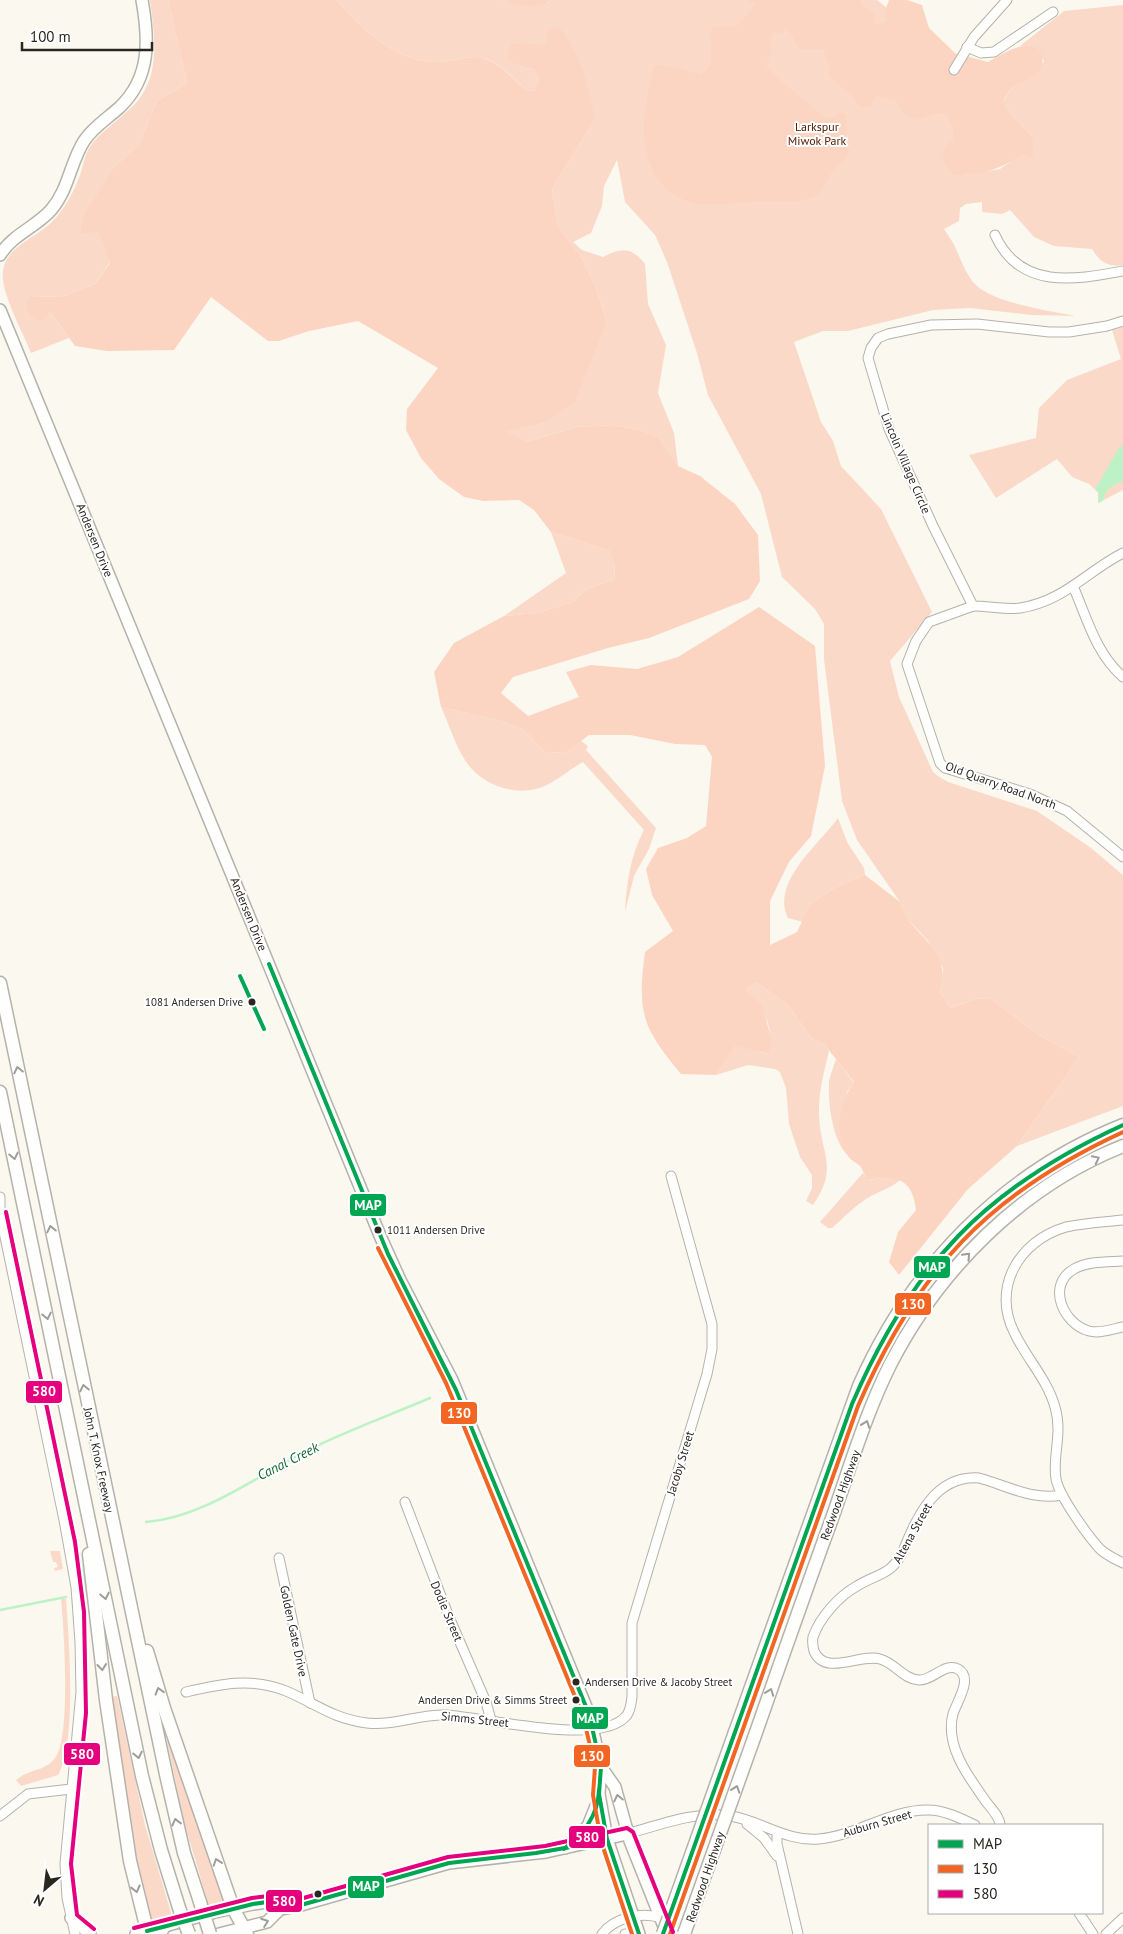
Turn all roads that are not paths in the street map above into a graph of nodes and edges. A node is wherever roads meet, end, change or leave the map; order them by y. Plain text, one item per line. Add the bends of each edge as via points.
1 (142, 0) edge
2 (1007, 0) edge
3 (1053, 12) dead end
4 (967, 47) junction
5 (954, 70) dead end
6 (995, 235) dead end
7 (0, 255) edge
8 (1123, 271) edge
9 (0, 310) edge
10 (1123, 321) edge
11 (1123, 553) edge
12 (1073, 586) junction
13 (973, 606) junction
14 (1123, 677) edge
15 (1123, 857) edge
16 (0, 983) edge
17 (0, 1092) edge
18 (1123, 1125) edge
19 (1123, 1146) edge
20 (671, 1176) dead end
21 (0, 1197) edge
22 (0, 1212) edge
23 (1123, 1220) edge
24 (1123, 1261) edge
25 (1123, 1327) edge
26 (81, 1479) junction
27 (1062, 1495) junction
28 (405, 1502) dead end
29 (119, 1556) junction
30 (279, 1558) dead end
31 (1123, 1563) edge
32 (186, 1692) dead end
33 (310, 1703) junction
34 (491, 1720) junction
35 (594, 1730) junction
36 (601, 1767) junction
37 (71, 1789) junction
38 (599, 1794) junction
39 (0, 1816) edge
40 (739, 1818) junction
41 (973, 1824) edge
42 (999, 1824) edge
43 (777, 1832) junction
44 (627, 1834) junction
45 (607, 1839) junction
46 (564, 1849) junction
47 (782, 1865) junction
48 (232, 1908) junction
49 (280, 1909) junction
50 (1081, 1914) edge
51 (633, 1916) junction
52 (71, 1918) junction
53 (661, 1918) junction
54 (1123, 1918) edge
55 (162, 1930) edge
56 (246, 1931) edge
57 (144, 1933) edge
58 (75, 1934) edge
59 (90, 1934) edge
60 (189, 1934) edge
61 (210, 1934) edge
62 (220, 1934) edge
63 (602, 1934) edge
64 (639, 1934) edge
65 (663, 1934) edge
66 (667, 1934) edge
67 (684, 1934) edge
68 (798, 1934) edge
69 (1093, 1934) edge
70 (1106, 1934) edge

1 - 7 main road via 147,54 136,86 124,103 84,142 66,188 51,210 14,238
2 - 4 street
3 - 4 street via 994,52 981,53
4 - 5 street
6 - 8 street via 1001,249 1011,259 1037,275 1068,280
9 - 35 main road, Andersen Drive via 378,1230 454,1385
10 - 13 street, Lincoln Village Circle via 1069,332 946,324 888,334 878,338 871,348 868,358 889,429 932,526
11 - 12 street
12 - 13 street via 1053,599 1020,608
12 - 14 street via 1095,640
13 - 15 street, Old Quarry Road North via 929,622 916,641 907,664 940,763 945,768 1030,794 1067,811
29 -> 16 highway, John T. Knox Freeway
17 -> 26 highway, John T. Knox Freeway
18 - 65 highway, Redwood Highway, bridge via 1056,1158 993,1202 939,1256 904,1302 875,1351 859,1386
67 -> 19 highway, Redwood Highway, bridge via 870,1412 890,1366 913,1325 952,1272 1005,1218 1066,1174
20 - 35 street, Jacoby Street via 710,1316 711,1356 632,1623 630,1708 617,1723
21 - 22 street
22 - 37 street via 76,1587 81,1692
23 - 27 street via 1065,1228 1042,1239 1022,1257 1005,1291 1009,1322 1056,1408 1059,1432 1056,1478
24 - 25 street via 1095,1263 1073,1270 1065,1277 1059,1291 1066,1316 1080,1328 1101,1332
26 -> 57 highway via 108,1712
26 -> 60 highway, bridge via 142,1776 161,1850
27 - 31 street via 1102,1550
27 - 42 street, Altena Street via 1036,1496 979,1478 962,1479 948,1485 927,1504 893,1568 844,1595 826,1615 813,1638 817,1656 829,1664 858,1658 880,1658 918,1680 925,1680 950,1667 962,1673 964,1682 953,1713 952,1738 971,1778
28 - 34 street, Dodie Street
48 -> 29 highway via 164,1708
61 -> 29 highway, John T. Knox Freeway, bridge via 173,1807
30 - 33 street, Golden Gate Drive
32 - 33 street, Simms Street via 233,1682 249,1683 274,1687
33 - 34 street, Simms Street via 339,1718 366,1723 393,1723 434,1715
34 - 35 street, Simms Street via 564,1731
35 - 36 main road, Andersen Drive
36 - 38 main road, Andersen Drive
44 -> 36 main road, Andersen Drive via 615,1787
37 - 39 street via 28,1794
37 - 52 street via 65,1864
38 - 45 main road, Andersen Drive
38 - 46 main road via 588,1826
40 - 43 street, Auburn Street
40 - 44 street, Auburn Street via 707,1815
40 - 47 street via 769,1843
41 - 43 street, Auburn Street via 929,1810 819,1839
43 - 47 street
44 - 45 main road
44 - 53 main road, Andersen Drive
45 - 46 main road
45 - 51 main road, Andersen Drive
46 - 49 main road via 448,1863
47 - 68 street
48 - 49 main road via 263,1902
48 - 55 main road
48 - 56 highway
56 -> 49 main road via 268,1922
50 - 69 street
51 - 53 street via 650,1914
51 - 63 street via 612,1924
51 - 64 main road, Andersen Drive
52 - 58 street
52 - 59 main road
53 - 66 main road, Andersen Drive
54 - 70 street
55 - 57 main road
56 - 62 main road

